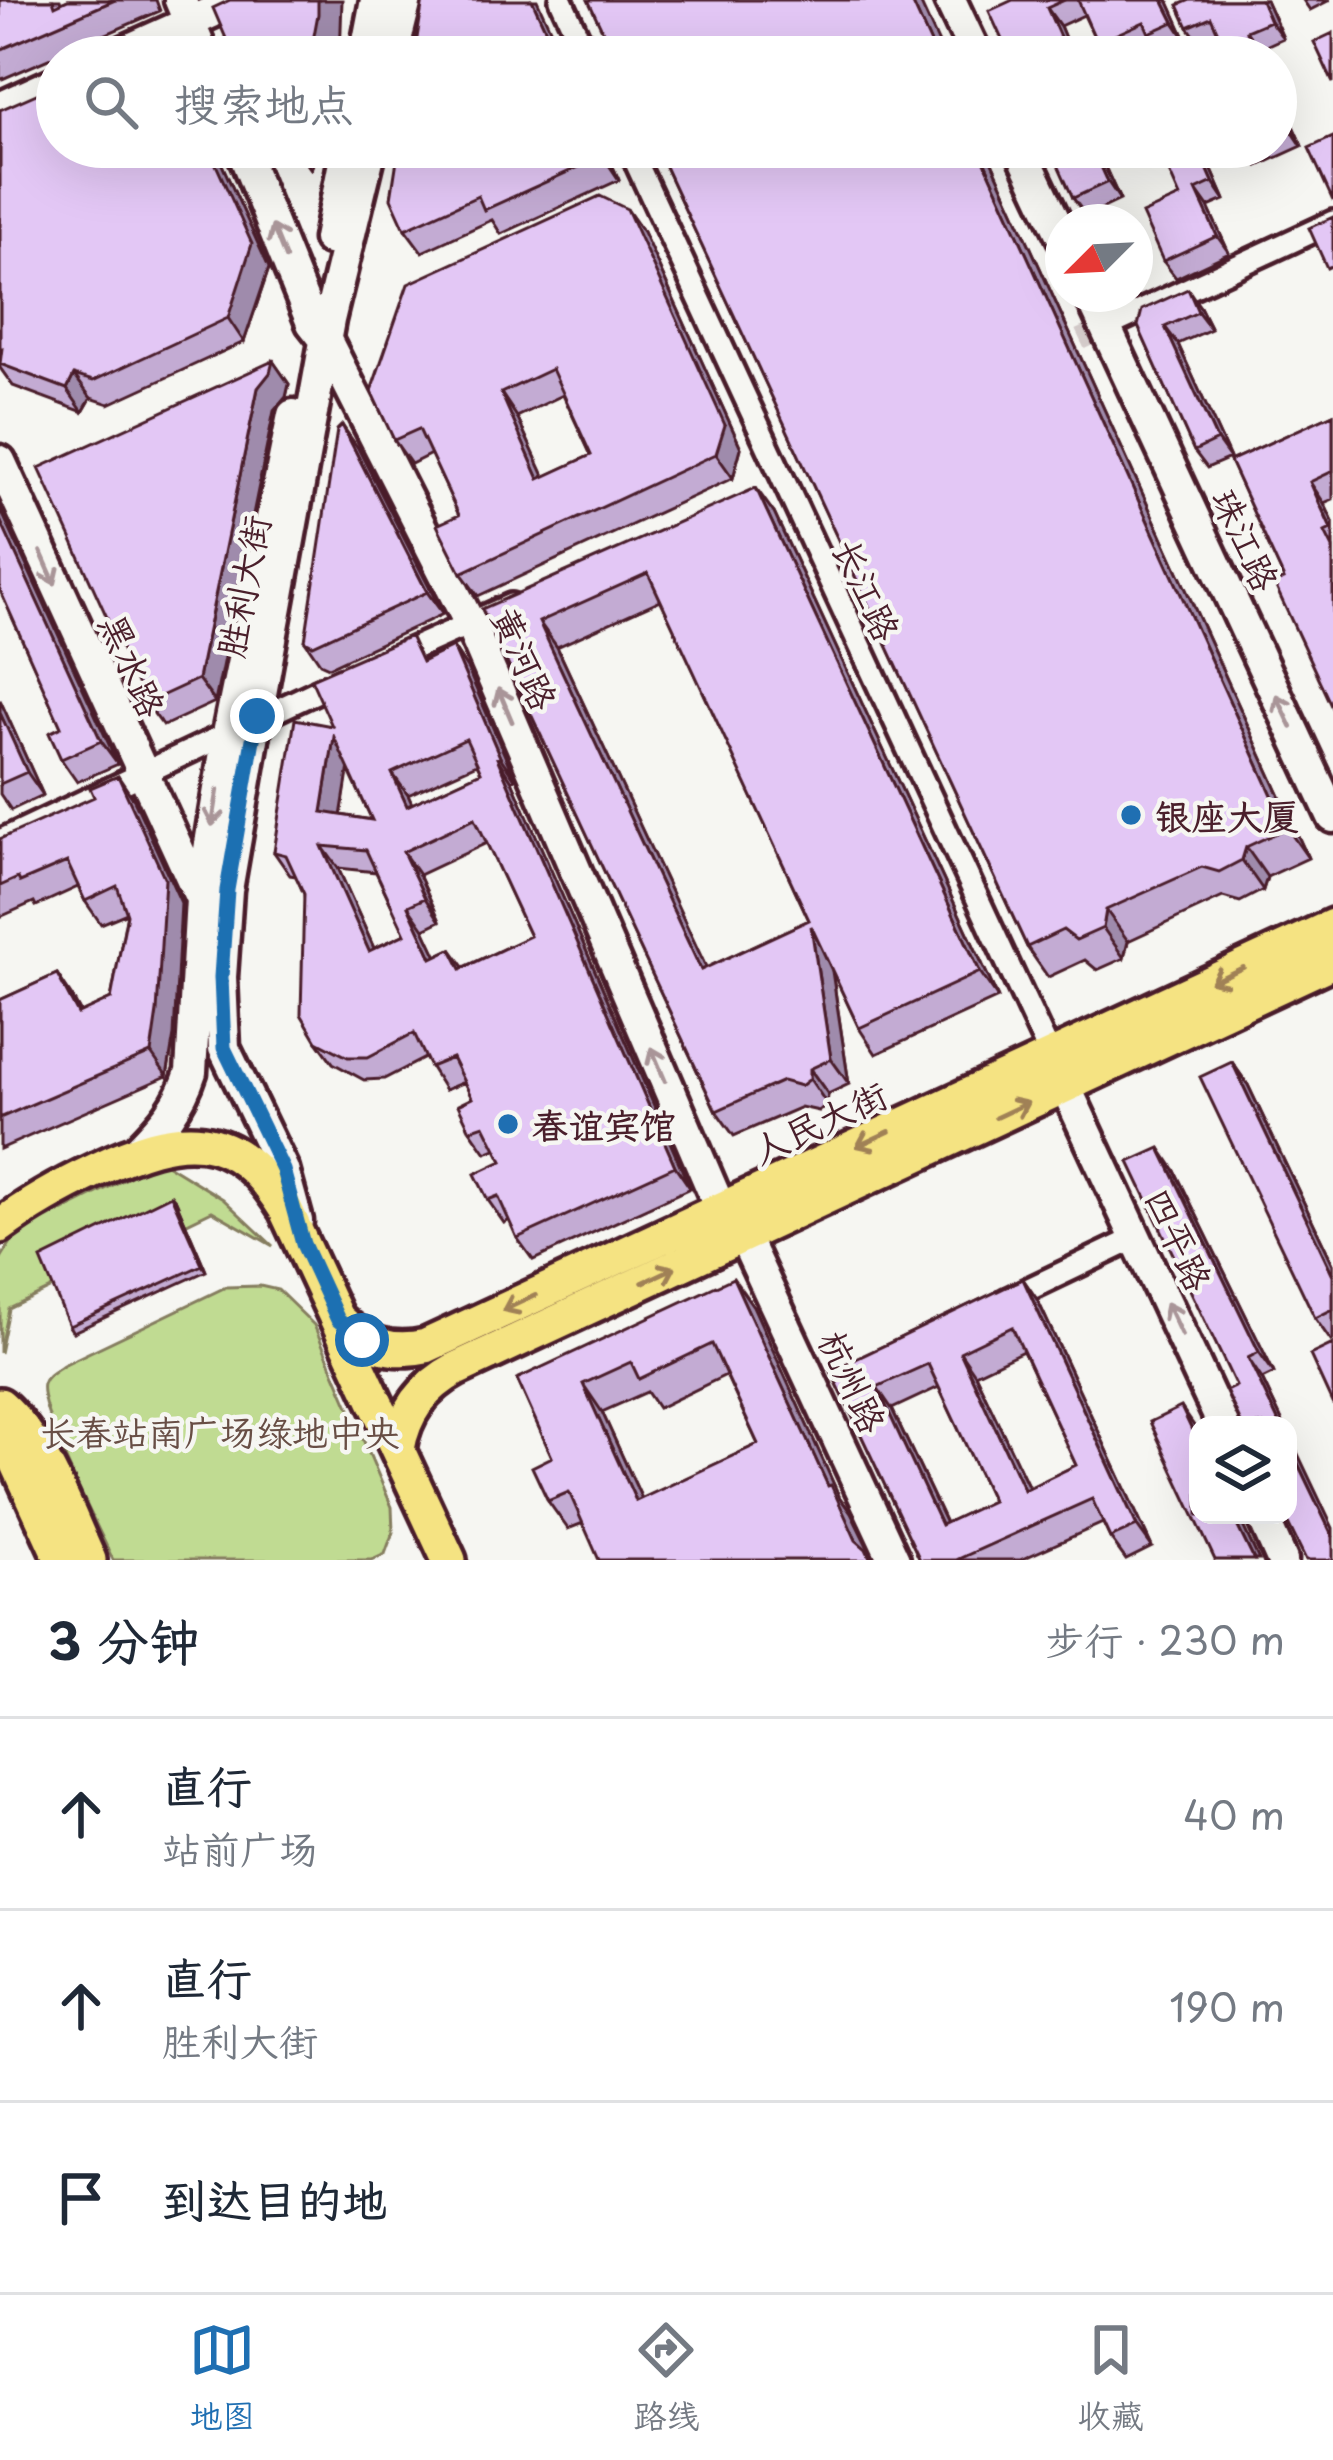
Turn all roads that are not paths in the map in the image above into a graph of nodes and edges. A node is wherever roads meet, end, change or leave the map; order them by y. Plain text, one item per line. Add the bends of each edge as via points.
1 (239, 0) edge
2 (376, 0) edge
3 (406, 0) edge
4 (561, 0) edge
5 (950, 0) edge
6 (185, 11) edge
7 (145, 36) edge
8 (369, 36) edge
9 (397, 36) edge
10 (577, 36) edge
11 (967, 36) edge
12 (36, 92) edge
13 (0, 108) edge
14 (250, 168) edge
15 (344, 168) edge
16 (365, 168) edge
17 (639, 168) edge
18 (1030, 168) edge
19 (1047, 204) edge
20 (1333, 222) edge
21 (1099, 312) edge
22 (1106, 327) junction
23 (320, 333) junction
24 (0, 461) edge
25 (782, 481) junction
26 (760, 490) edge
27 (530, 596) edge
28 (470, 624) junction
29 (257, 716) junction
30 (228, 734) junction
31 (140, 772) junction
32 (1333, 817) edge
33 (0, 841) edge
34 (200, 899) junction
35 (1333, 926) edge
36 (1333, 961) edge
37 (1058, 1071) junction
38 (138, 1150) junction
39 (41, 1196) junction
40 (0, 1207) edge
41 (732, 1223) junction
42 (0, 1226) edge
43 (1136, 1238) junction
44 (303, 1244) junction
45 (987, 1309) edge
46 (338, 1320) junction
47 (0, 1406) edge
48 (1219, 1416) edge
49 (0, 1426) edge
50 (398, 1449) junction
51 (1266, 1524) edge
52 (456, 1558) edge
53 (62, 1560) edge
54 (89, 1560) edge
55 (894, 1560) edge
56 (1282, 1560) edge

1 - 6 main road
2 - 8 main road
3 - 9 main road
4 - 10 street
5 - 11 main road
6 - 7 main road
12 - 13 main road
23 -> 14 main road, 黄河路
15 - 23 main road, 胜利大街
16 - 23 main road, 胜利大街
17 - 25 street, 长江路
18 - 19 main road
20 - 22 street
21 - 22 main road, 珠江路
32 -> 22 main road, 珠江路
23 - 28 main road, 黄河路
23 - 29 main road, 胜利大街
23 - 30 main road, 胜利大街
24 -> 31 main road, 黑水路
25 - 26 street
25 - 37 street, 长江路
27 - 28 street
28 - 29 street
41 -> 28 main road, 黄河路
29 - 30 street
29 - 44 main road, 胜利大街 via 227,890 224,1048 283,1170
30 - 31 street
30 -> 34 main road, 胜利大街
31 - 33 street
31 - 34 main road, 黑水路
34 - 38 main road, 胜利大街 via 191,1072 171,1117
35 -> 37 main road, 人民大街
36 - 37 main road, 人民大街
37 - 41 main road, 人民大街
37 - 43 main road, 四平路
38 - 39 main road
38 - 44 main road via 198,1142 243,1158 271,1185
39 - 40 main road
39 - 42 main road
41 -> 46 main road, 人民大街 via 426,1346 378,1346
50 -> 41 main road, 人民大街 via 418,1398 441,1377
41 - 55 main road, 杭州路 via 826,1385
43 - 45 street
48 -> 43 main road, 四平路
44 - 46 main road
46 - 50 main road
47 - 54 main road via 43,1460
49 - 53 main road
50 - 52 main road
51 - 56 main road

